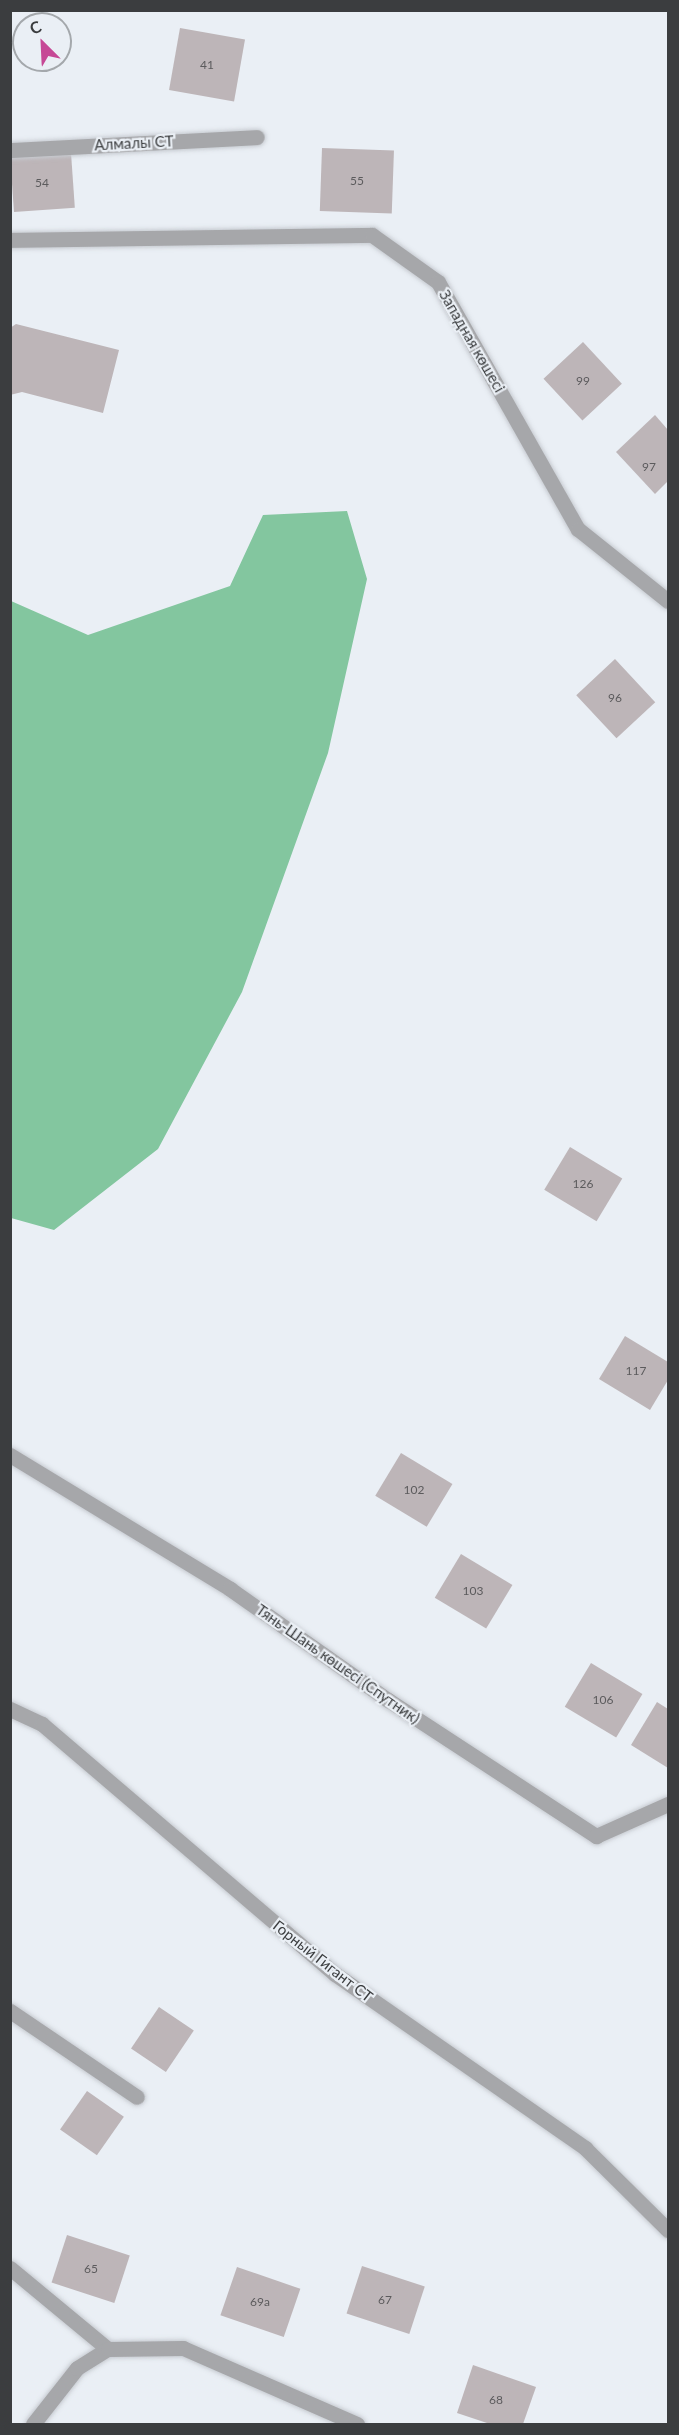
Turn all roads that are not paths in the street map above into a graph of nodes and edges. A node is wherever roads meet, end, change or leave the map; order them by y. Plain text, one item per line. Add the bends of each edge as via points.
1 (257, 137) dead end
2 (10, 150) edge
3 (10, 240) edge
4 (669, 601) edge
5 (10, 1455) edge
6 (10, 1709) edge
7 (669, 1804) edge
8 (10, 2011) edge
9 (137, 2097) dead end
10 (669, 2230) edge
11 (10, 2268) edge
12 (108, 2349) junction
13 (33, 2424) edge
14 (357, 2424) edge

1 - 2 street, Алмалы СТ
3 - 4 street, Западная көшесі via 372,235 438,282 578,529
5 - 7 street, Тянь-Шань көшесі (Спутник) via 230,1589 388,1701 596,1836
6 - 10 street, Горный Гигант СТ via 42,1724 335,1974 585,2148
8 - 9 street
11 - 12 street
12 - 13 street via 77,2368
12 - 14 street via 183,2348

